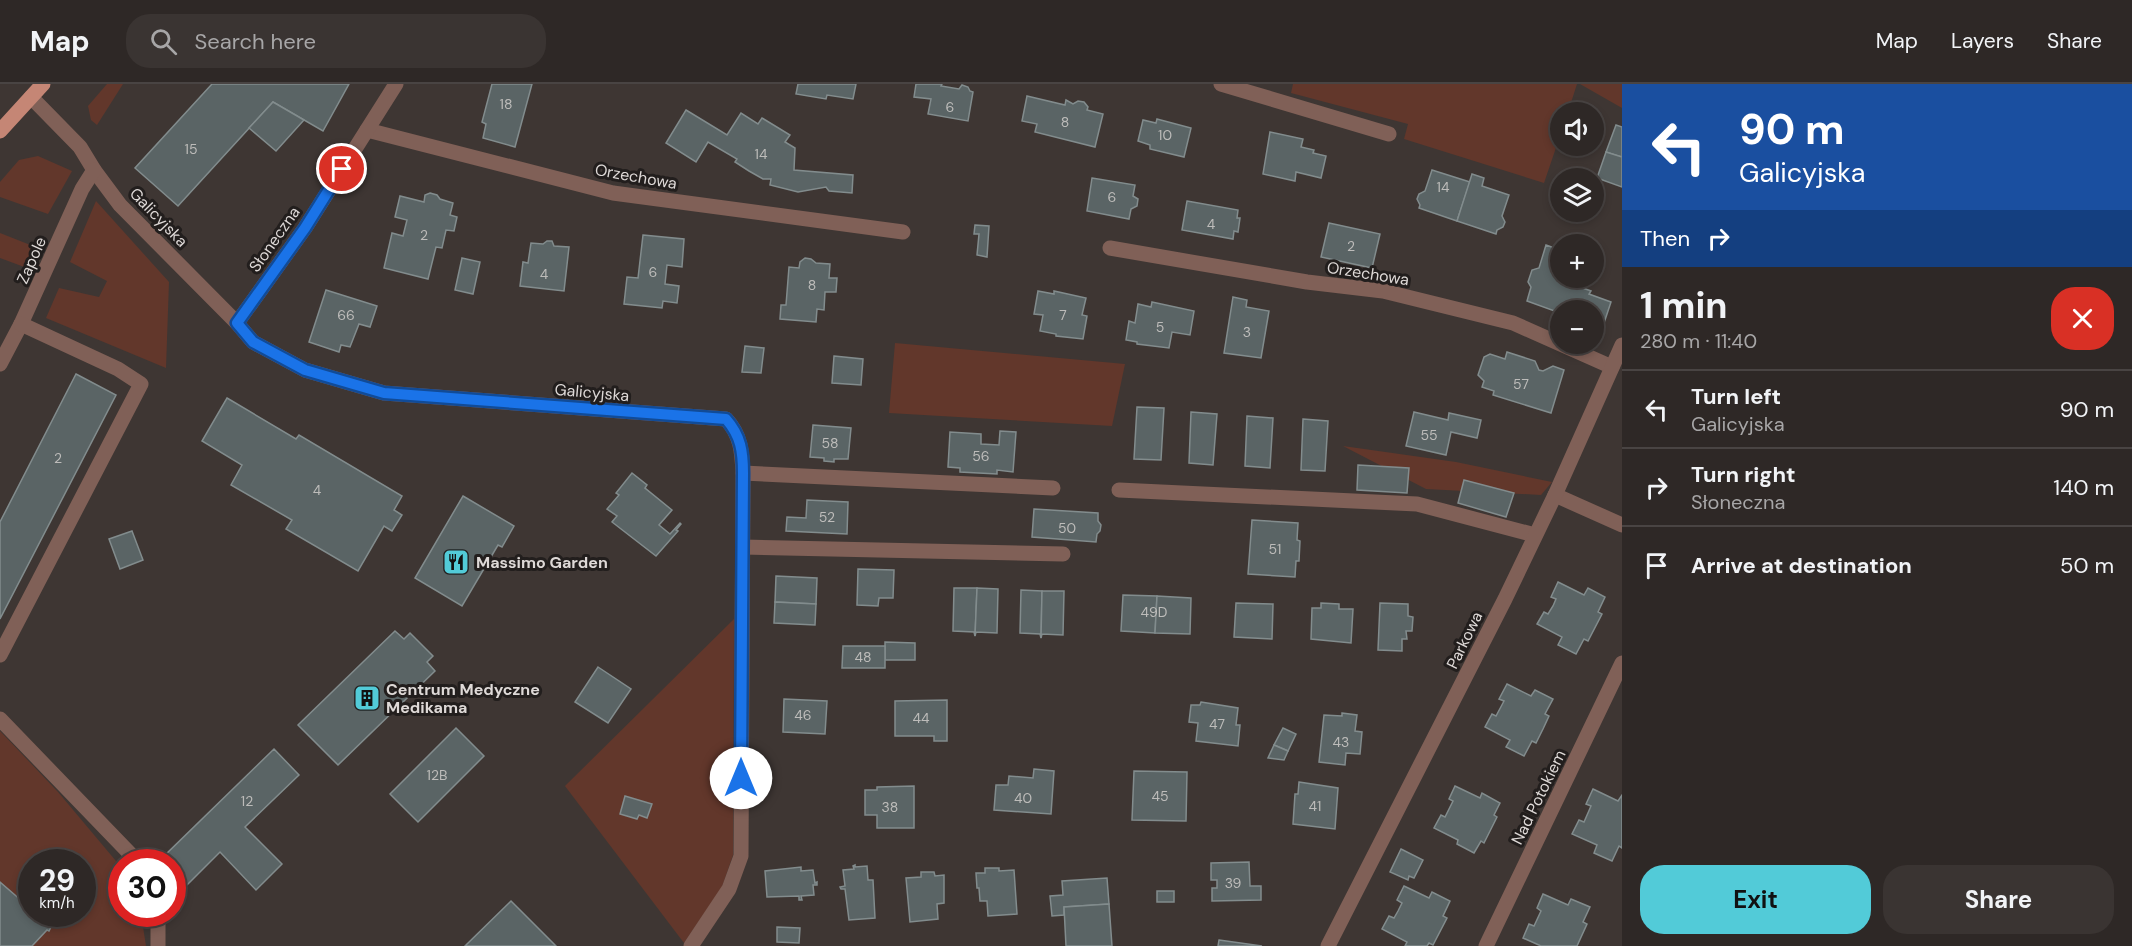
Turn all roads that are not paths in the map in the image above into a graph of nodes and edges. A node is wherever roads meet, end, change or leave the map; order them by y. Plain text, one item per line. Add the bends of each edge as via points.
1 (43, 84) edge
2 (396, 84) edge
3 (1221, 84) edge
4 (31, 97) junction
5 (367, 130) junction
6 (0, 131) edge
7 (1389, 134) dead end
8 (94, 170) junction
9 (903, 232) dead end
10 (1110, 248) dead end
11 (237, 323) junction
12 (21, 324) junction
13 (1622, 345) edge
14 (0, 364) edge
15 (1612, 367) junction
16 (743, 473) junction
17 (1053, 488) dead end
18 (1119, 490) dead end
19 (1555, 495) junction
20 (1622, 525) edge
21 (1535, 535) junction
22 (743, 547) junction
23 (1063, 554) dead end
24 (0, 655) edge
25 (1622, 663) edge
26 (0, 719) edge
27 (125, 849) edge
28 (158, 927) edge
29 (158, 946) edge
30 (691, 946) edge
31 (1328, 946) edge
32 (1486, 946) edge

1 - 4 main road
2 - 5 street, Słoneczna
3 - 7 street
4 - 6 main road
4 - 8 street, Galicyjska via 80,147
5 - 9 street, Orzechowa via 613,193
5 - 11 street, Słoneczna via 305,228
8 - 11 street, Galicyjska via 120,205
8 - 12 street, Zapole
10 - 15 street, Orzechowa via 1383,291 1513,323
11 - 16 street, Galicyjska via 253,342 305,370 384,393 726,419 736,430
12 - 14 street, Zapole
12 - 24 street via 118,369 141,384
13 - 15 street, Parkowa
15 - 19 street, Parkowa
16 - 17 street
16 - 22 street, Galicyjska
18 - 21 street via 1417,504
19 - 20 street
19 - 21 street, Parkowa
21 - 31 street, Parkowa
22 - 23 street
22 - 30 street, Galicyjska via 741,856 729,889
25 - 32 street, Nad Potokiem
26 - 27 street
28 - 29 street

